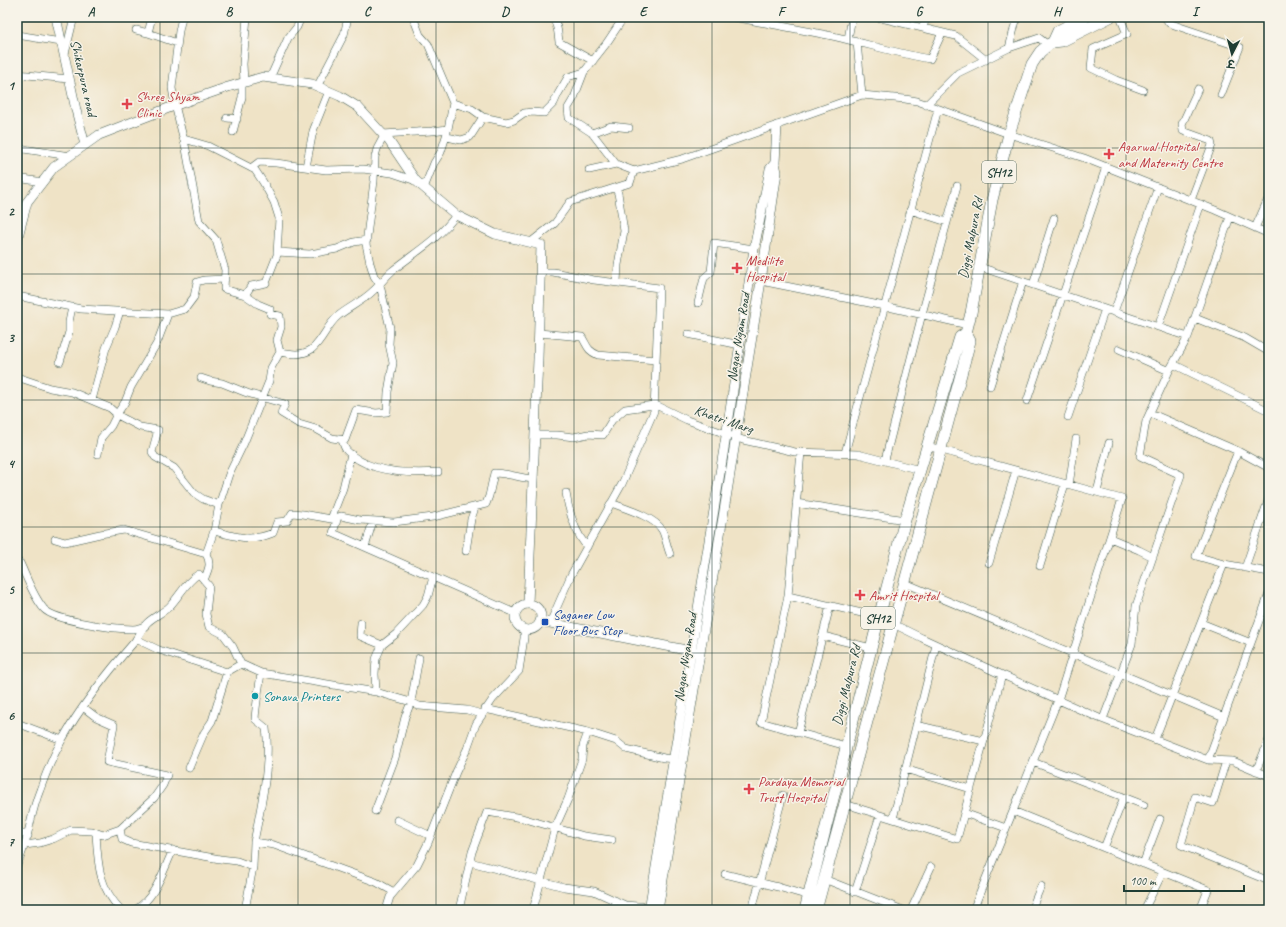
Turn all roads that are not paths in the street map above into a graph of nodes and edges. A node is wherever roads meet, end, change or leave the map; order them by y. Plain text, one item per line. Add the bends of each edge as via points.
1 (56, 17) edge
2 (74, 17) edge
3 (152, 17) edge
4 (182, 17) edge
5 (247, 17) edge
6 (302, 17) edge
7 (348, 17) edge
8 (413, 17) edge
9 (552, 17) edge
10 (624, 17) edge
11 (733, 17) edge
12 (852, 17) edge
13 (877, 17) edge
14 (926, 17) edge
15 (1017, 17) edge
16 (1085, 17) edge
17 (1110, 17) edge
18 (1120, 17) edge
19 (1165, 17) edge
20 (897, 19) edge
21 (923, 28) junction
22 (136, 30) dead end
23 (942, 32) junction
24 (148, 33) junction
25 (17, 35) edge
26 (848, 39) junction
27 (61, 42) junction
28 (857, 42) junction
29 (177, 43) junction
30 (1051, 43) junction
31 (1009, 48) junction
32 (64, 56) junction
33 (986, 60) junction
34 (592, 61) junction
35 (584, 72) junction
36 (17, 74) edge
37 (270, 78) junction
38 (69, 79) junction
39 (243, 83) junction
40 (318, 86) junction
41 (1198, 89) dead end
42 (1144, 90) dead end
43 (329, 91) junction
44 (862, 95) junction
45 (1221, 95) dead end
46 (453, 103) junction
47 (926, 105) junction
48 (175, 106) junction
49 (938, 109) junction
50 (483, 117) junction
51 (227, 118) dead end
52 (236, 119) junction
53 (777, 126) junction
54 (629, 128) dead end
55 (448, 129) junction
56 (234, 132) dead end
57 (592, 133) junction
58 (1010, 134) junction
59 (383, 135) junction
60 (446, 137) junction
61 (184, 139) junction
62 (85, 145) junction
63 (17, 148) edge
64 (70, 156) junction
65 (775, 162) junction
66 (616, 164) junction
67 (306, 167) junction
68 (1106, 167) junction
69 (252, 168) junction
70 (375, 170) junction
71 (589, 170) dead end
72 (634, 171) junction
73 (17, 178) edge
74 (416, 181) junction
75 (43, 182) junction
76 (957, 186) dead end
77 (1158, 187) junction
78 (424, 188) junction
79 (614, 188) junction
80 (1269, 197) edge
81 (1191, 200) junction
82 (1201, 204) junction
83 (910, 210) junction
84 (456, 216) junction
85 (1230, 217) junction
86 (1054, 218) dead end
87 (947, 222) junction
88 (1255, 228) junction
89 (1269, 234) edge
90 (17, 240) edge
91 (367, 240) junction
92 (531, 242) junction
93 (754, 249) junction
94 (277, 252) junction
95 (980, 267) junction
96 (540, 272) junction
97 (224, 279) junction
98 (761, 281) junction
99 (1023, 281) junction
100 (617, 282) junction
101 (380, 285) junction
102 (1033, 285) junction
103 (1062, 295) junction
104 (17, 296) edge
105 (245, 296) junction
106 (698, 303) dead end
107 (884, 306) junction
108 (72, 307) junction
109 (1105, 309) junction
110 (120, 311) junction
111 (1114, 312) junction
112 (168, 314) junction
113 (922, 314) junction
114 (1195, 318) junction
115 (1158, 327) junction
116 (967, 329) junction
117 (539, 333) junction
118 (688, 334) dead end
119 (1188, 337) junction
120 (740, 345) junction
121 (1119, 349) dead end
122 (280, 352) junction
123 (1269, 352) edge
124 (656, 360) junction
125 (60, 362) dead end
126 (1173, 364) junction
127 (1169, 371) junction
128 (17, 377) edge
129 (201, 378) dead end
130 (990, 386) dead end
131 (262, 397) junction
132 (92, 400) junction
133 (1026, 401) dead end
134 (654, 405) junction
135 (1269, 411) edge
136 (1150, 413) junction
137 (117, 414) junction
138 (1068, 417) dead end
139 (726, 434) junction
140 (535, 435) junction
141 (736, 437) junction
142 (1076, 439) dead end
143 (342, 440) junction
144 (1109, 443) dead end
145 (927, 446) junction
146 (941, 450) junction
147 (1238, 451) junction
148 (801, 452) junction
149 (845, 453) junction
150 (98, 454) dead end
151 (351, 454) junction
152 (885, 460) junction
153 (1268, 465) edge
154 (920, 470) junction
155 (1016, 470) junction
156 (438, 472) dead end
157 (533, 479) junction
158 (1067, 484) junction
159 (1097, 492) junction
160 (566, 493) dead end
161 (1269, 498) edge
162 (611, 503) junction
163 (796, 503) junction
164 (219, 505) junction
165 (475, 508) junction
166 (331, 519) junction
167 (905, 520) junction
168 (373, 521) junction
169 (214, 530) junction
170 (1110, 538) junction
171 (56, 539) dead end
172 (365, 547) junction
173 (587, 547) junction
174 (466, 551) dead end
175 (206, 554) junction
176 (670, 554) dead end
177 (1153, 557) junction
178 (17, 562) edge
179 (990, 563) dead end
180 (1224, 564) junction
181 (1040, 566) dead end
182 (1245, 568) junction
183 (1269, 572) edge
184 (433, 577) junction
185 (204, 580) junction
186 (905, 583) junction
187 (1269, 594) edge
188 (788, 596) junction
189 (528, 604) junction
190 (830, 606) junction
191 (515, 613) junction
192 (879, 617) junction
193 (540, 621) junction
194 (361, 623) dead end
195 (550, 623) junction
196 (1201, 623) junction
197 (894, 624) junction
198 (144, 626) junction
199 (524, 630) junction
200 (823, 636) junction
201 (136, 639) junction
202 (1251, 643) junction
203 (382, 645) junction
204 (936, 645) junction
205 (871, 648) junction
206 (695, 652) junction
207 (1073, 654) junction
208 (419, 658) dead end
209 (241, 664) junction
210 (227, 672) junction
211 (261, 673) junction
212 (1121, 674) junction
213 (1002, 675) junction
214 (376, 692) junction
215 (1172, 695) junction
216 (1058, 700) junction
217 (411, 702) junction
218 (83, 707) junction
219 (484, 712) junction
220 (1224, 717) junction
221 (1102, 719) junction
222 (17, 723) edge
223 (916, 725) junction
224 (588, 732) junction
225 (798, 733) junction
226 (1155, 739) junction
227 (62, 740) junction
228 (1269, 740) edge
229 (984, 741) junction
230 (846, 746) junction
231 (674, 759) junction
232 (1208, 760) junction
233 (1226, 761) junction
234 (1033, 762) junction
235 (190, 768) dead end
236 (905, 769) junction
237 (1256, 771) junction
238 (1269, 776) edge
239 (971, 789) junction
240 (783, 795) dead end
241 (1124, 797) junction
242 (845, 804) junction
243 (1144, 805) dead end
244 (375, 811) dead end
245 (1013, 811) junction
246 (964, 813) junction
247 (880, 815) junction
248 (893, 819) junction
249 (1160, 819) dead end
250 (398, 820) dead end
251 (555, 828) junction
252 (1006, 828) junction
253 (120, 829) junction
254 (17, 831) edge
255 (96, 833) junction
256 (28, 836) junction
257 (431, 836) junction
258 (612, 840) dead end
259 (254, 842) junction
260 (24, 845) junction
261 (1104, 848) junction
262 (173, 850) junction
263 (470, 862) junction
264 (1143, 864) junction
265 (17, 865) edge
266 (252, 867) junction
267 (931, 867) dead end
268 (1163, 872) junction
269 (725, 874) dead end
270 (824, 879) junction
271 (541, 881) junction
272 (1269, 881) edge
273 (760, 884) junction
274 (1041, 886) dead end
275 (394, 892) junction
276 (855, 892) junction
277 (809, 896) junction
278 (615, 900) junction
279 (652, 909) edge
280 (121, 910) edge
281 (135, 910) edge
282 (245, 910) edge
283 (386, 910) edge
284 (458, 910) edge
285 (533, 910) edge
286 (612, 910) edge
287 (752, 910) edge
288 (805, 910) edge
289 (816, 910) edge
290 (903, 910) edge
291 (911, 910) edge
292 (973, 910) edge
293 (1031, 910) edge
294 (1144, 910) edge
295 (1200, 910) edge

1 - 27 street, Shikarpura road
2 - 32 street
3 - 24 street
4 - 29 street
5 - 39 street
6 - 37 street via 288,38
7 - 40 street via 344,35
8 - 46 street via 420,35 428,44
9 - 34 street via 558,30 559,42
10 - 34 street
11 - 26 street
12 - 26 street
13 - 20 street
14 - 21 street
15 - 31 street
16 - 30 main road, Diggi Malpura Rd via 1058,31
17 - 30 main road via 1062,41
18 - 42 street via 1128,34 1093,49 1091,68
19 - 45 street via 1169,23 1240,47
20 - 21 street
21 - 23 street
22 - 24 street
23 - 28 street via 930,59
23 - 33 street via 956,36
24 - 29 street
25 - 27 street
26 - 28 street
27 - 32 street, Shikarpura road
28 - 44 street
29 - 48 street via 172,88
30 - 31 street via 1039,38
30 - 58 main road, Diggi Malpura Rd / SH12 via 1040,52 1032,64
31 - 33 street
32 - 38 street, Shikarpura road
33 - 47 street via 958,73
34 - 35 street
35 - 50 street via 568,77 554,103 544,113 524,113 506,122
35 - 57 street via 568,108 569,118
36 - 38 street
37 - 39 street via 263,77
37 - 40 street
38 - 62 street, Shikarpura road
39 - 48 street
39 - 52 street
40 - 43 street
41 - 81 street via 1182,128 1183,131 1211,141 1212,145
43 - 59 street via 358,108
43 - 67 street via 314,131
44 - 47 street via 905,99
44 - 53 street
46 - 50 street via 472,109
46 - 55 street
47 - 49 street
48 - 61 street
48 - 62 street via 99,135
49 - 58 street
49 - 83 street
50 - 60 street via 470,137 461,140
51 - 52 street
52 - 56 street
53 - 65 street
53 - 72 street via 682,159
54 - 57 street via 611,126
55 - 59 street
55 - 60 street
57 - 66 street
58 - 68 street
58 - 95 main road, Diggi Malpura Rd / SH12 via 992,200
59 - 70 street via 375,157
59 - 74 street
60 - 78 street
61 - 69 street via 208,146
61 - 97 street via 199,221 216,240 225,270
62 - 64 street
63 - 64 street
64 - 75 street via 54,168
65 - 93 street, Nagar Nigam Road via 770,169
65 - 98 street, Nagar Nigam Road via 777,172
66 - 71 street
66 - 72 street
67 - 69 street via 259,162
67 - 70 street via 326,170
68 - 77 street
68 - 103 street
69 - 94 street via 274,202 279,218
70 - 74 street
70 - 91 street
72 - 79 street via 630,183
73 - 75 street
74 - 78 street
75 - 90 street via 27,202
76 - 87 street
77 - 81 street
77 - 111 street
78 - 84 street
79 - 92 street via 570,202 554,223
79 - 100 street via 618,193 624,231
80 - 88 street
81 - 82 street
82 - 85 street
82 - 115 street
83 - 87 street
83 - 107 street
84 - 92 street via 495,234
84 - 101 street via 449,226 390,272
85 - 88 street
85 - 114 street
86 - 102 street
87 - 113 street
88 - 89 street
91 - 94 street via 310,254
91 - 101 street via 370,263
92 - 96 street via 541,245
93 - 106 street via 714,243 711,272 704,278
93 - 120 street, Nagar Nigam Road
94 - 105 street via 266,283 250,286
95 - 99 street
95 - 116 main road, Diggi Malpura Rd / SH12
96 - 100 street
96 - 117 street
97 - 105 street via 224,289
97 - 112 street via 197,282 194,297 185,309
98 - 107 street
98 - 141 street, Nagar Nigam Road
99 - 102 street
99 - 130 street
100 - 124 street via 659,288
101 - 122 street via 337,317 311,350 298,355
101 - 143 street via 390,328 389,344 393,363 387,412 356,410 345,440
102 - 103 street
103 - 109 street
103 - 133 street
104 - 108 street
105 - 122 street via 270,308 270,314 280,316 281,327 277,340
107 - 113 street
107 - 149 street
108 - 110 street
108 - 125 street
109 - 111 street
109 - 138 street
110 - 112 street
110 - 132 street via 106,348
111 - 115 street
112 - 137 street via 157,343
113 - 116 street
113 - 152 street
114 - 119 street
114 - 123 street via 1245,338
115 - 119 street
116 - 145 main road, Diggi Malpura Rd / SH12 via 960,337
116 - 146 main road, Diggi Malpura Rd via 970,341
117 - 124 street via 582,337 587,348 598,355
117 - 140 street
118 - 120 street
119 - 126 street
120 - 139 street, Nagar Nigam Road
121 - 127 street
122 - 131 street via 270,368 269,381
124 - 134 street
126 - 127 street
126 - 135 street
127 - 136 street
128 - 132 street
129 - 131 street
131 - 143 street via 285,404 281,414 299,424
131 - 164 street via 229,474
132 - 137 street
134 - 139 street, Khatri Marg
134 - 140 street via 625,409 612,420 603,435
134 - 162 street via 654,411 622,484
136 - 147 street
136 - 177 street via 1146,420 1140,456 1181,475
137 - 150 street via 101,438
137 - 164 street via 140,427 158,430 152,452 155,457 174,468 194,493
139 - 141 street, Khatri Marg
139 - 206 street, Nagar Nigam Road
140 - 157 street
141 - 148 street, Khatri Marg
141 - 206 street, Nagar Nigam Road
142 - 158 street
143 - 151 street via 346,450
144 - 159 street
145 - 146 street
145 - 154 main road, Diggi Malpura Rd / SH12
146 - 155 street
146 - 186 main road, Diggi Malpura Rd
147 - 153 street
147 - 180 street via 1196,556
148 - 149 street, Khatri Marg
148 - 163 street
149 - 152 street, Khatri Marg
151 - 156 street via 380,469
151 - 166 street via 344,488
152 - 154 street, Khatri Marg
154 - 167 main road, Diggi Malpura Rd / SH12
155 - 158 street
155 - 179 street
157 - 165 street via 494,473 486,504
157 - 189 street
158 - 159 street
158 - 181 street
159 - 170 street via 1122,499
160 - 173 street via 570,517
161 - 182 street
162 - 173 street
162 - 176 street via 659,525
163 - 167 street
163 - 188 street
164 - 169 street
165 - 168 street via 433,518 394,522
165 - 174 street
166 - 168 street via 341,516
166 - 169 street via 292,513 287,520 277,522 273,533 262,538 248,539
166 - 172 street via 337,520 333,533
167 - 192 main road, Diggi Malpura Rd / SH12
168 - 172 street
169 - 175 street
170 - 177 street
170 - 207 street
171 - 175 street via 65,542 124,530
172 - 184 street
173 - 195 street via 571,575
175 - 185 street via 210,560
177 - 212 street via 1136,606 1132,644
178 - 198 street via 20,563 45,610 58,617 110,627 134,629
180 - 182 street
180 - 196 street
182 - 183 street
184 - 191 street
184 - 203 street via 423,605
185 - 198 street via 200,574 192,577 168,608
185 - 209 street via 209,586 206,614 209,627 223,634
186 - 197 main road, Diggi Malpura Rd
186 - 207 street
187 - 202 street
188 - 190 street
188 - 225 street via 761,722
189 - 191 street via 522,605
189 - 193 street via 539,611
190 - 192 street
190 - 200 street
191 - 199 street via 516,623
192 - 197 street
192 - 205 main road, Diggi Malpura Rd / SH12
193 - 195 street
193 - 199 street via 534,629
194 - 203 street via 360,636
195 - 206 street
196 - 202 street
196 - 215 street
197 - 204 street
197 - 242 main road, Diggi Malpura Rd
198 - 201 street
199 - 219 street via 519,671
200 - 205 street
200 - 225 street
201 - 210 street via 159,650
201 - 218 street
202 - 220 street
203 - 214 street via 376,659
204 - 213 street
204 - 223 street
205 - 230 main road, Diggi Malpura Rd / SH12
206 - 231 street, Nagar Nigam Road
206 - 279 street, Nagar Nigam Road
207 - 212 street
207 - 216 street
208 - 217 street
209 - 210 street
209 - 211 street
210 - 235 street via 212,720
211 - 214 street
211 - 259 street via 255,719 266,728 267,760
212 - 215 street
212 - 221 street
213 - 216 street
213 - 229 street
214 - 217 street
215 - 220 street
215 - 226 street
216 - 221 street
216 - 234 street
217 - 219 street via 419,706
217 - 244 street via 395,758
218 - 227 street
218 - 253 street via 96,717 114,725 107,762 167,775 154,798
219 - 224 street
219 - 257 street via 476,724
220 - 232 street
221 - 226 street
222 - 227 street
223 - 229 street
223 - 236 street
224 - 231 street via 616,741 626,749
224 - 251 street via 582,759
225 - 230 street
226 - 232 street
227 - 256 street via 39,792
228 - 237 street
229 - 239 street
230 - 277 main road, Diggi Malpura Rd / SH12
231 - 279 street, Nagar Nigam Road
232 - 233 street
233 - 237 street via 1233,761
233 - 272 street via 1213,803 1195,797 1181,845
234 - 241 street
234 - 245 street
236 - 239 street
236 - 248 street
237 - 238 street
239 - 246 street
240 - 273 street
241 - 243 street
241 - 261 street
242 - 247 street
242 - 270 main road, Diggi Malpura Rd
245 - 252 street
245 - 261 street
246 - 248 street via 957,840
246 - 252 street
247 - 248 street
247 - 276 street
249 - 264 street
250 - 257 street
251 - 258 street
251 - 263 street via 522,818 487,812
251 - 271 street
252 - 292 street
253 - 255 street via 103,835
253 - 262 street via 122,839 131,843
254 - 256 street
255 - 260 street via 71,830 53,839
255 - 280 street via 97,859 102,881 112,901
256 - 260 street
257 - 275 street via 417,865
259 - 266 street
259 - 275 street via 274,845 376,882
260 - 265 street
261 - 264 street
262 - 266 street via 237,860
262 - 281 street via 152,894
263 - 271 street
263 - 284 street
264 - 268 street
266 - 282 street
267 - 291 street
268 - 294 street
268 - 295 street via 1208,890
269 - 273 street
270 - 276 street
270 - 289 main road, Diggi Malpura Rd
271 - 278 street via 594,891
271 - 285 street
273 - 277 street
273 - 287 street
274 - 293 street
275 - 283 street
276 - 290 street
277 - 288 main road, Diggi Malpura Rd / SH12
278 - 279 street via 626,905
278 - 286 street

